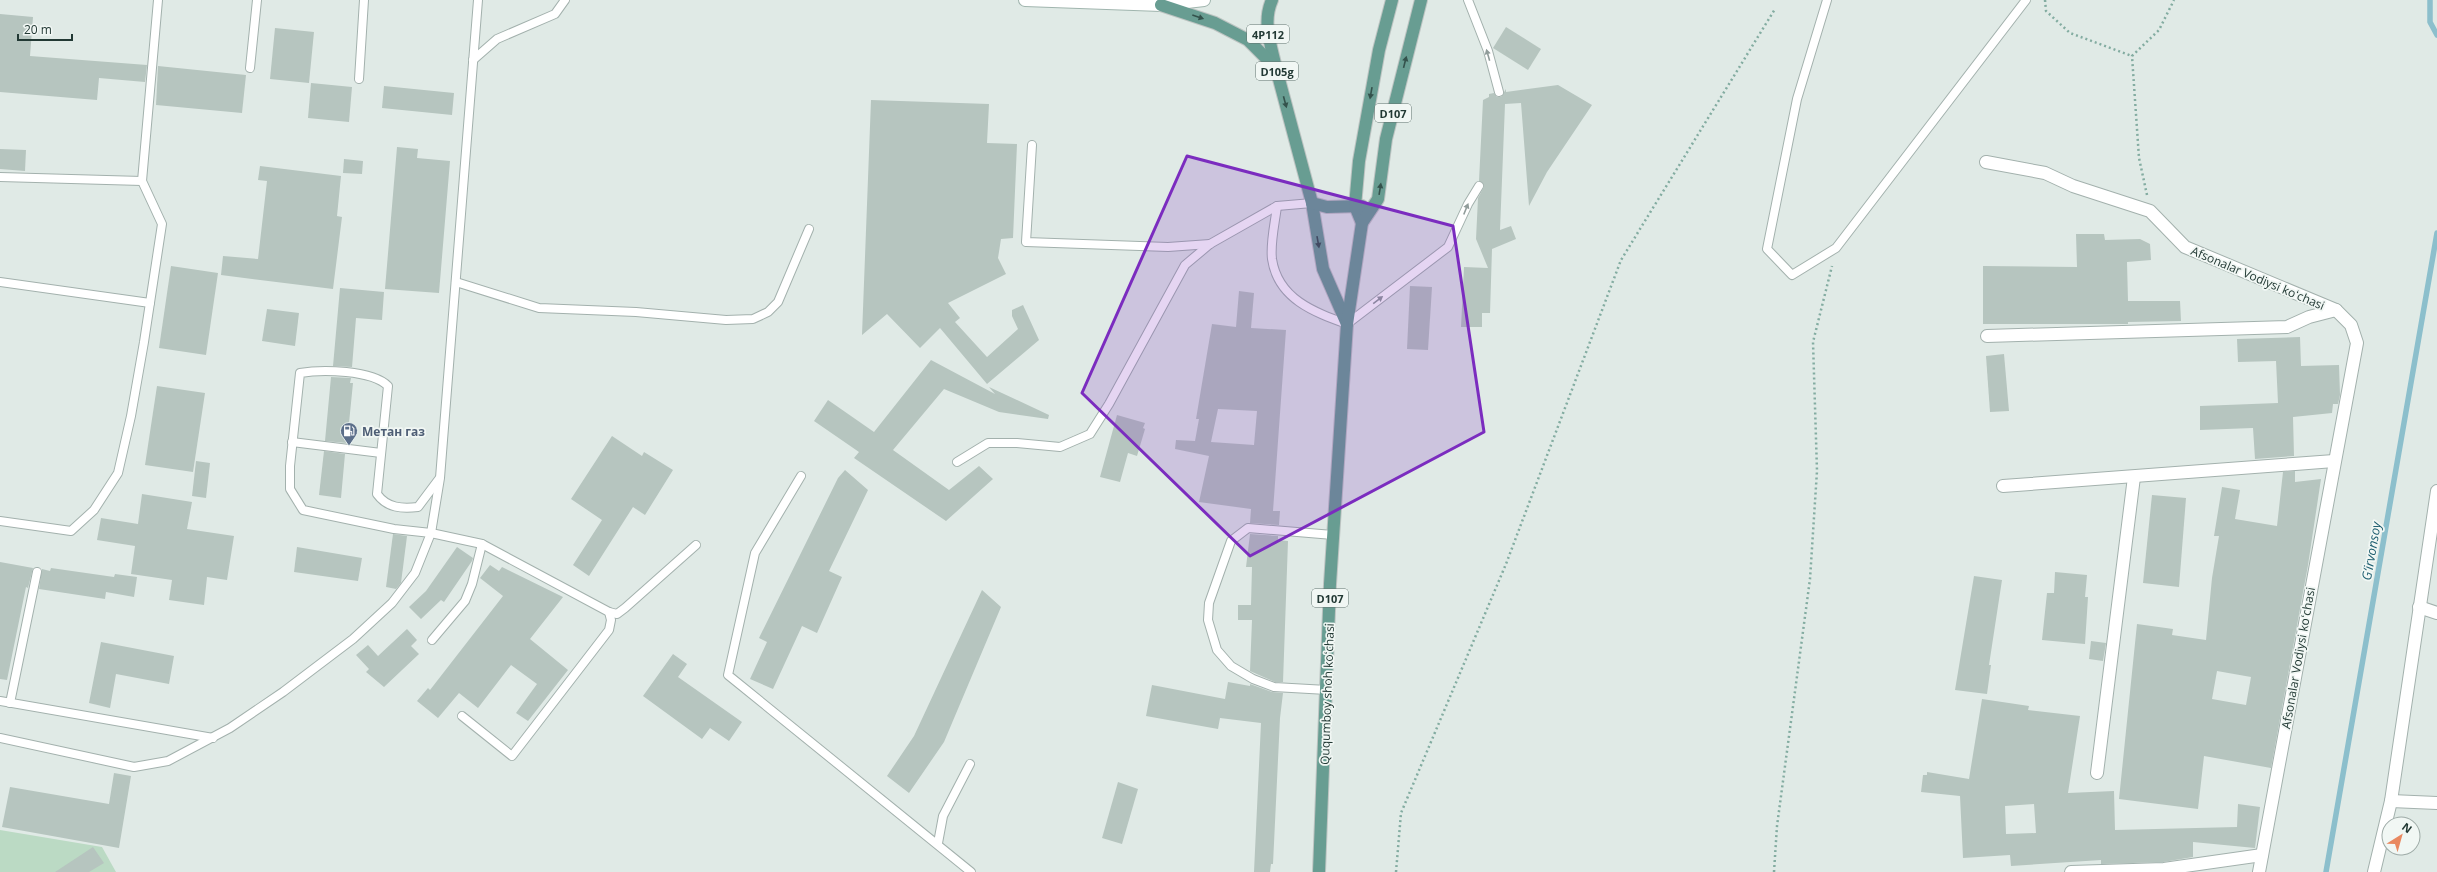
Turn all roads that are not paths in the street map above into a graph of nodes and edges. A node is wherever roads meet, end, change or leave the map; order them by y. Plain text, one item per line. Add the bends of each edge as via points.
1 (158, 0) edge
2 (257, 0) edge
3 (364, 0) edge
4 (478, 0) edge
5 (565, 0) edge
6 (1025, 0) edge
7 (1204, 0) edge
8 (1272, 0) edge
9 (1392, 0) edge
10 (1421, 0) edge
11 (1468, 0) edge
12 (1827, 0) edge
13 (2026, 0) edge
14 (1162, 5) junction
15 (473, 60) junction
16 (250, 68) dead end
17 (1276, 68) junction
18 (359, 79) dead end
19 (1499, 92) dead end
20 (1032, 145) dead end
21 (1986, 162) dead end
22 (0, 177) edge
23 (142, 181) junction
24 (1479, 186) dead end
25 (1312, 204) junction
26 (1277, 206) junction
27 (1356, 206) junction
28 (1373, 206) junction
29 (1362, 228) junction
30 (808, 229) dead end
31 (1210, 244) junction
32 (0, 282) edge
33 (456, 282) junction
34 (150, 303) junction
35 (2336, 310) junction
36 (1347, 324) junction
37 (1987, 336) dead end
38 (292, 442) junction
39 (381, 452) junction
40 (2334, 461) junction
41 (957, 462) dead end
42 (801, 476) dead end
43 (2134, 477) junction
44 (440, 478) junction
45 (2003, 486) dead end
46 (2437, 491) edge
47 (0, 521) edge
48 (431, 533) junction
49 (1334, 535) junction
50 (482, 544) junction
51 (696, 545) dead end
52 (37, 572) dead end
53 (2419, 607) junction
54 (609, 612) junction
55 (2437, 613) edge
56 (432, 640) dead end
57 (1327, 690) junction
58 (0, 701) edge
59 (10, 703) junction
60 (462, 716) dead end
61 (0, 738) edge
62 (213, 738) junction
63 (970, 764) dead end
64 (2097, 773) dead end
65 (2391, 800) junction
66 (2437, 803) edge
67 (938, 843) junction
68 (2262, 854) junction
69 (971, 872) edge
70 (1319, 872) edge
71 (2071, 872) edge
72 (2259, 872) edge
73 (2374, 872) edge

1 - 23 lane
2 - 16 lane
3 - 18 lane
4 - 15 lane
5 - 15 lane via 555,14 497,39
6 - 14 street, D105g
7 - 14 street, D105g
8 - 17 main road, 4P112 via 1267,11 1267,28
9 -> 27 main road, D107 via 1365,123
28 -> 10 main road, D107 via 1378,199 1386,139
19 -> 11 lane via 1488,51
12 - 13 lane via 1798,99 1767,249 1792,275 1836,248
14 -> 17 main road, D105g via 1215,23 1248,40
15 - 33 lane
17 -> 25 main road, D105g
20 - 31 lane via 1026,242 1168,247
21 - 35 street, Afsonalar Vodiysi koʻchasi via 2045,173 2073,186 2150,211 2185,247
22 - 23 lane
23 - 34 lane via 162,224
36 -> 24 lane via 1448,247
25 - 26 lane
25 - 27 main road via 1327,207
25 -> 36 main road, D105g via 1323,269
26 - 31 lane
26 - 36 lane via 1272,259 1281,285 1308,309
27 - 28 main road
27 - 29 main road, D107
28 - 29 main road, D107
29 - 36 main road, D107
30 - 33 lane via 778,302 768,312 753,318 726,320 636,312 539,308
31 - 41 lane via 1185,265 1175,280 1109,404 1090,434 1060,447 1017,442 988,443
32 - 34 lane
33 - 44 lane
34 - 47 lane via 131,416 118,473 94,510 71,531
35 - 37 street, Afsonalar Vodiysi koʻchasi via 2309,317 2287,327
35 - 40 street, Afsonalar Vodiysi koʻchasi via 2351,325 2357,343
36 - 49 main road, Ququmboy shoh koʻchasi / D107
38 - 39 lane
38 - 39 lane via 300,373 316,370 373,376 388,386
38 - 48 lane via 290,489 303,510 394,529
39 - 44 lane via 377,494 388,504 404,509 418,507
40 - 43 street
40 - 68 street, Afsonalar Vodiysi koʻchasi
42 - 67 lane via 756,553 728,675
43 - 45 street
43 - 64 street
44 - 48 lane
46 - 53 street
48 - 50 lane
48 - 62 lane via 415,573 392,603 353,639 283,692
49 - 57 main road, Ququmboy shoh koʻchasi / D107
49 - 57 lane via 1248,528 1231,541 1209,602 1208,620 1217,650 1231,666 1253,679 1274,687
50 - 54 lane
50 - 56 lane via 465,601
51 - 54 lane via 625,608 617,614
52 - 59 lane
53 - 55 street
53 - 65 street
54 - 60 lane via 609,630 512,756
57 - 70 main road, Ququmboy shoh koʻchasi / D107
58 - 59 lane
59 - 62 lane
61 - 62 lane via 134,767 168,762
63 - 67 lane via 943,816
65 - 66 street
65 - 73 street
67 - 69 lane
68 - 71 street via 2164,869
68 - 72 street, Afsonalar Vodiysi koʻchasi

